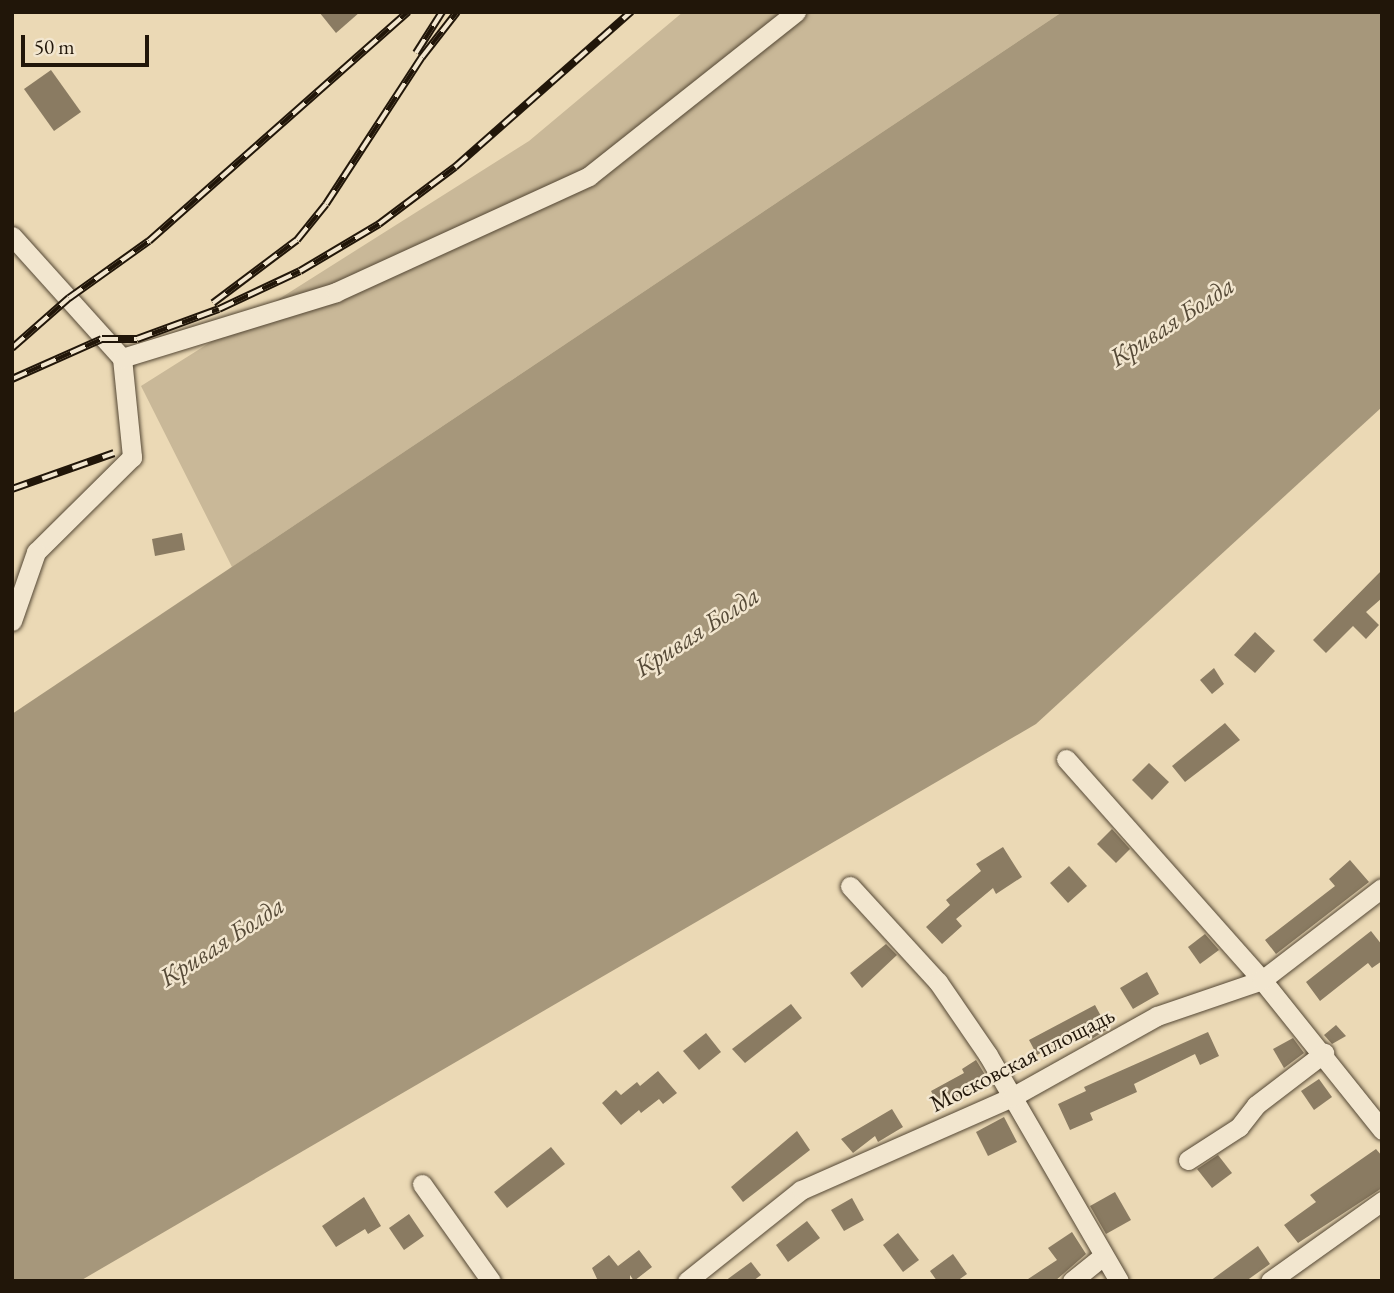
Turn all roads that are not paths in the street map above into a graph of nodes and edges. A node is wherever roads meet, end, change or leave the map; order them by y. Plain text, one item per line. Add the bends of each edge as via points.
1 (796, 12) edge
2 (12, 236) edge
3 (122, 358) junction
4 (12, 621) edge
5 (1066, 760) dead end
6 (850, 886) dead end
7 (1382, 888) edge
8 (1262, 980) junction
9 (1324, 1053) junction
10 (1012, 1097) junction
11 (1382, 1130) edge
12 (1188, 1160) dead end
13 (422, 1184) dead end
14 (1382, 1201) edge
15 (1102, 1257) junction
16 (491, 1281) edge
17 (687, 1281) edge
18 (1072, 1281) edge
19 (1119, 1281) edge
20 (1270, 1281) edge

1 - 3 street via 589,176 336,292
2 - 3 street
3 - 4 street via 132,457 36,552
5 - 8 street
6 - 10 street via 938,982
7 - 8 street, Московская площадь
8 - 9 street
8 - 10 street, Московская площадь via 1157,1016
9 - 11 street
9 - 12 street via 1256,1105 1239,1127
10 - 15 street
10 - 17 street, Московская площадь via 801,1190
13 - 16 street
14 - 20 street
15 - 18 street
15 - 19 street

